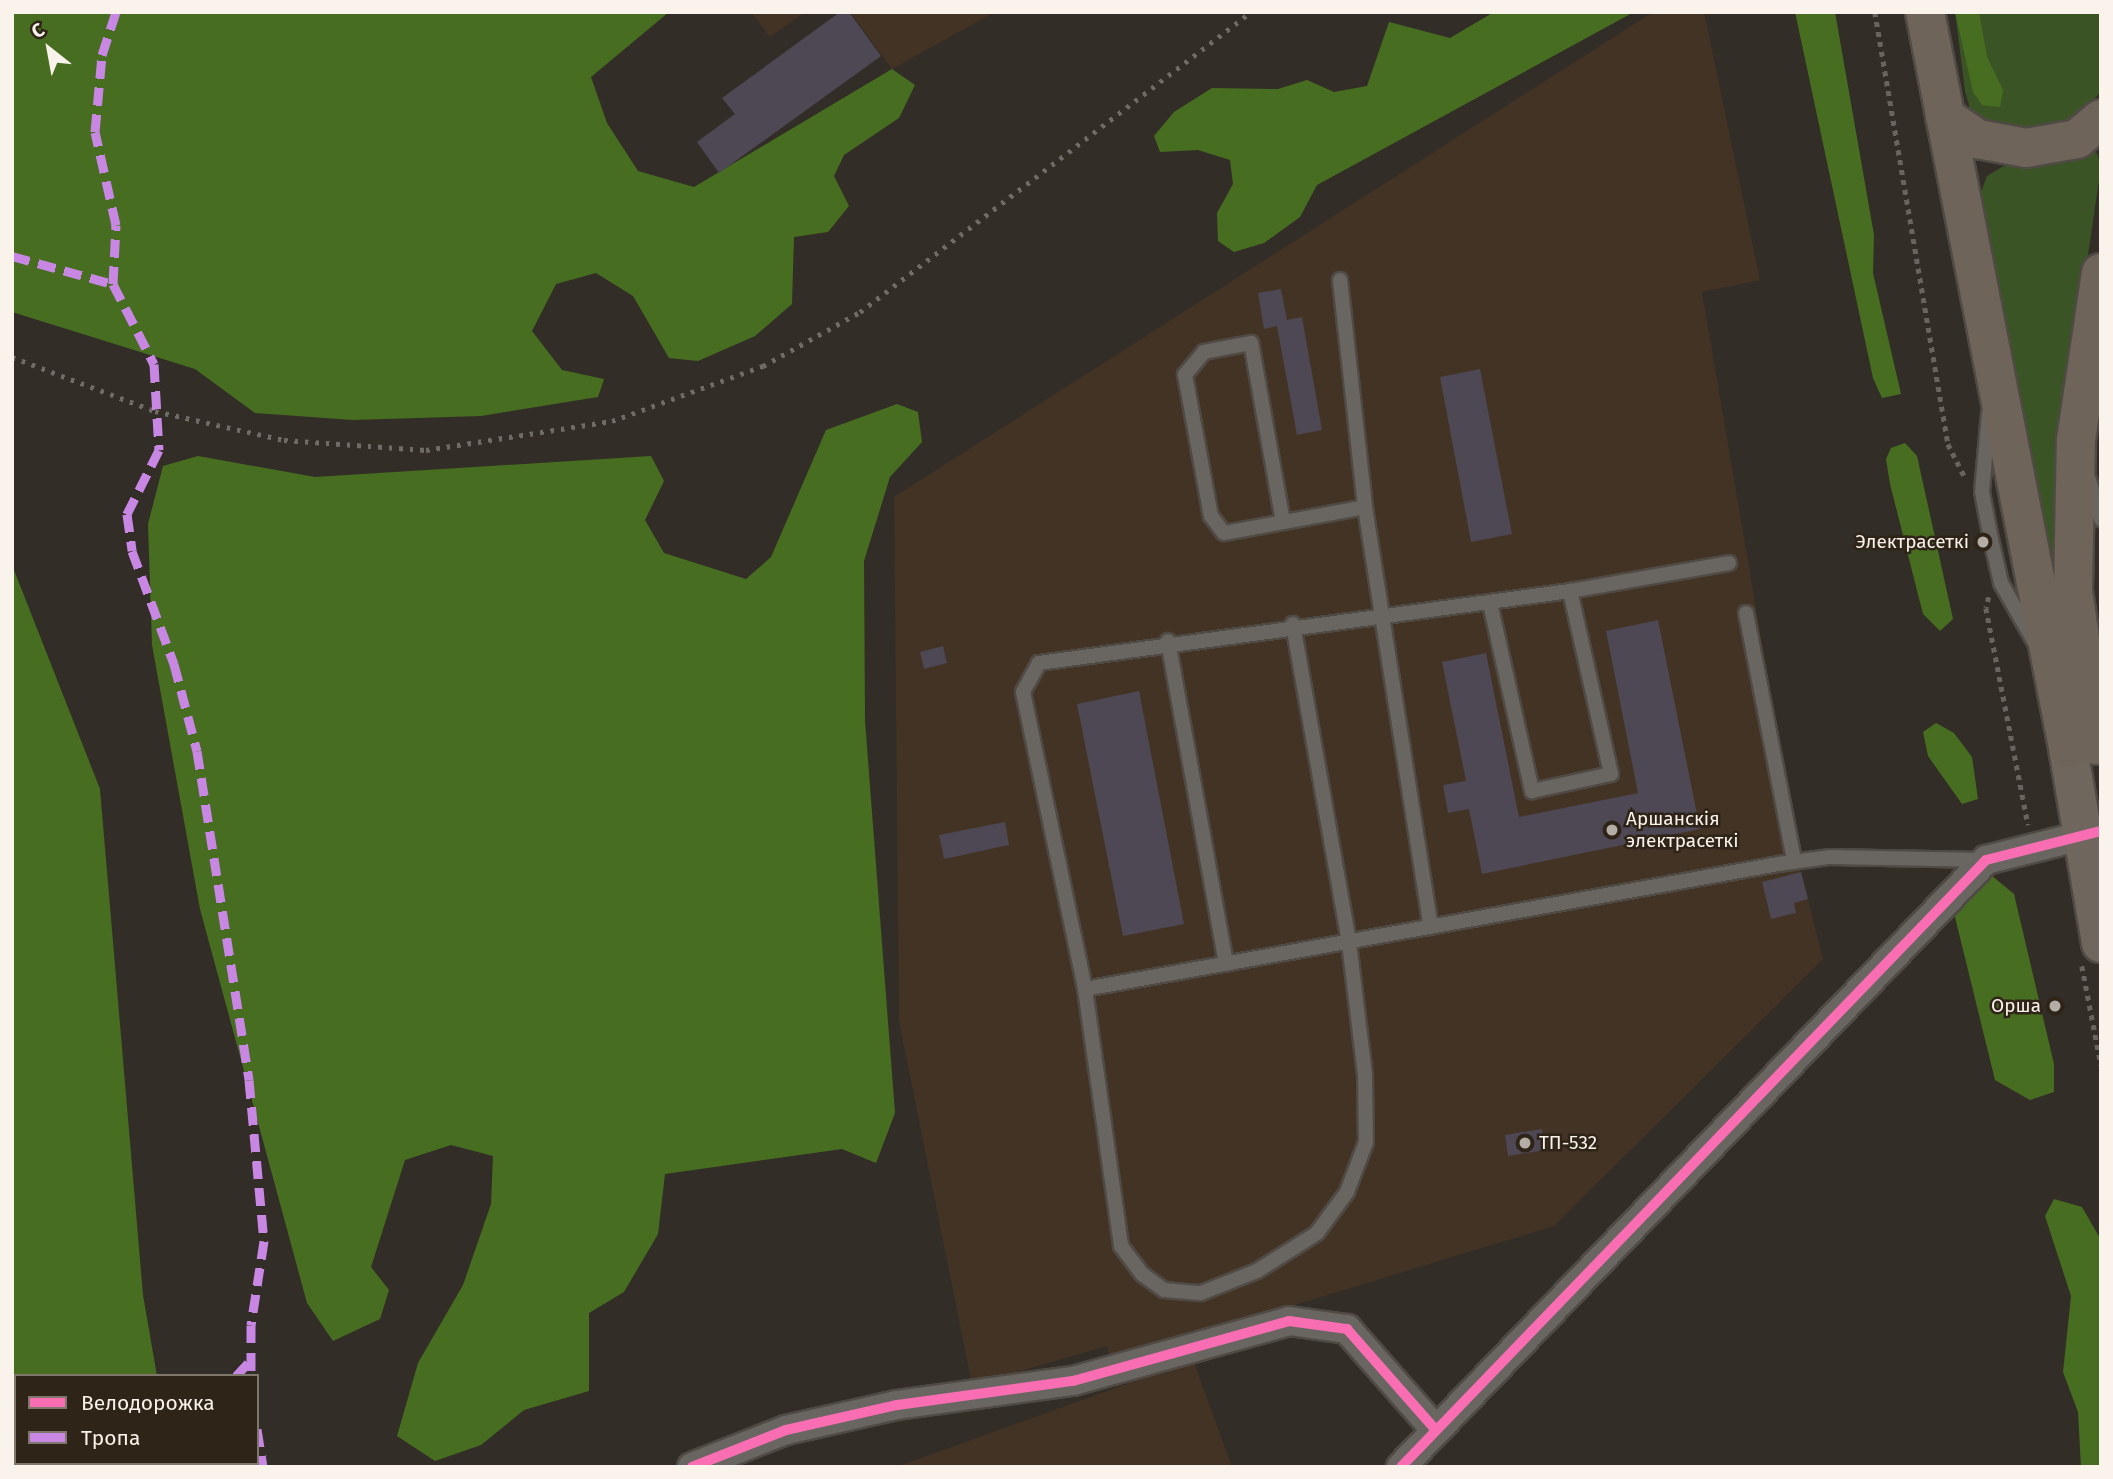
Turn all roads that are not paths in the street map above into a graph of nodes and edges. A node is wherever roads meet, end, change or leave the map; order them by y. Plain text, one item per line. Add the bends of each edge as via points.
1 (1925, 12) edge
2 (1945, 117) junction
3 (2101, 118) edge
4 (2101, 273) edge
5 (1340, 280) dead end
6 (2076, 440) junction
7 (1364, 507) junction
8 (2101, 519) edge
9 (1283, 522) junction
10 (1729, 562) dead end
11 (1570, 591) junction
12 (1490, 603) junction
13 (1382, 612) junction
14 (1746, 613) dead end
15 (1293, 624) junction
16 (1168, 641) junction
17 (2082, 747) junction
18 (2101, 799) edge
19 (2091, 833) edge
20 (1986, 860) junction
21 (1794, 861) junction
22 (1431, 927) junction
23 (1349, 942) junction
24 (2091, 951) edge
25 (1226, 964) junction
26 (1085, 989) junction
27 (1434, 1429) junction
28 (692, 1467) edge
29 (1401, 1467) edge

1 - 2 highway
2 - 3 highway via 1978,139 2026,148 2077,139
2 - 17 highway via 2054,678
4 - 6 highway
5 - 7 lane
6 - 8 lane
6 - 17 highway via 2073,591
7 - 9 lane
7 - 13 lane
9 - 9 lane via 1224,533 1211,516 1185,375 1204,352 1251,343
10 - 11 lane
11 - 12 lane
11 - 12 lane via 1612,774 1532,791
12 - 13 lane
13 - 15 lane
13 - 22 lane
14 - 21 lane
15 - 16 lane
15 - 23 lane
16 - 25 lane
16 - 26 lane via 1039,663 1023,692
17 - 18 main road
17 - 19 main road
19 - 20 street
19 - 24 main road
20 - 21 lane
20 - 27 street
21 - 22 lane
22 - 23 lane
23 - 25 lane
23 - 26 lane via 1366,1142 1347,1192 1317,1233 1257,1271 1201,1293 1164,1290 1121,1247
25 - 26 lane
27 - 28 street via 1347,1329 1289,1321 1073,1381 897,1405 786,1430
27 - 29 street

